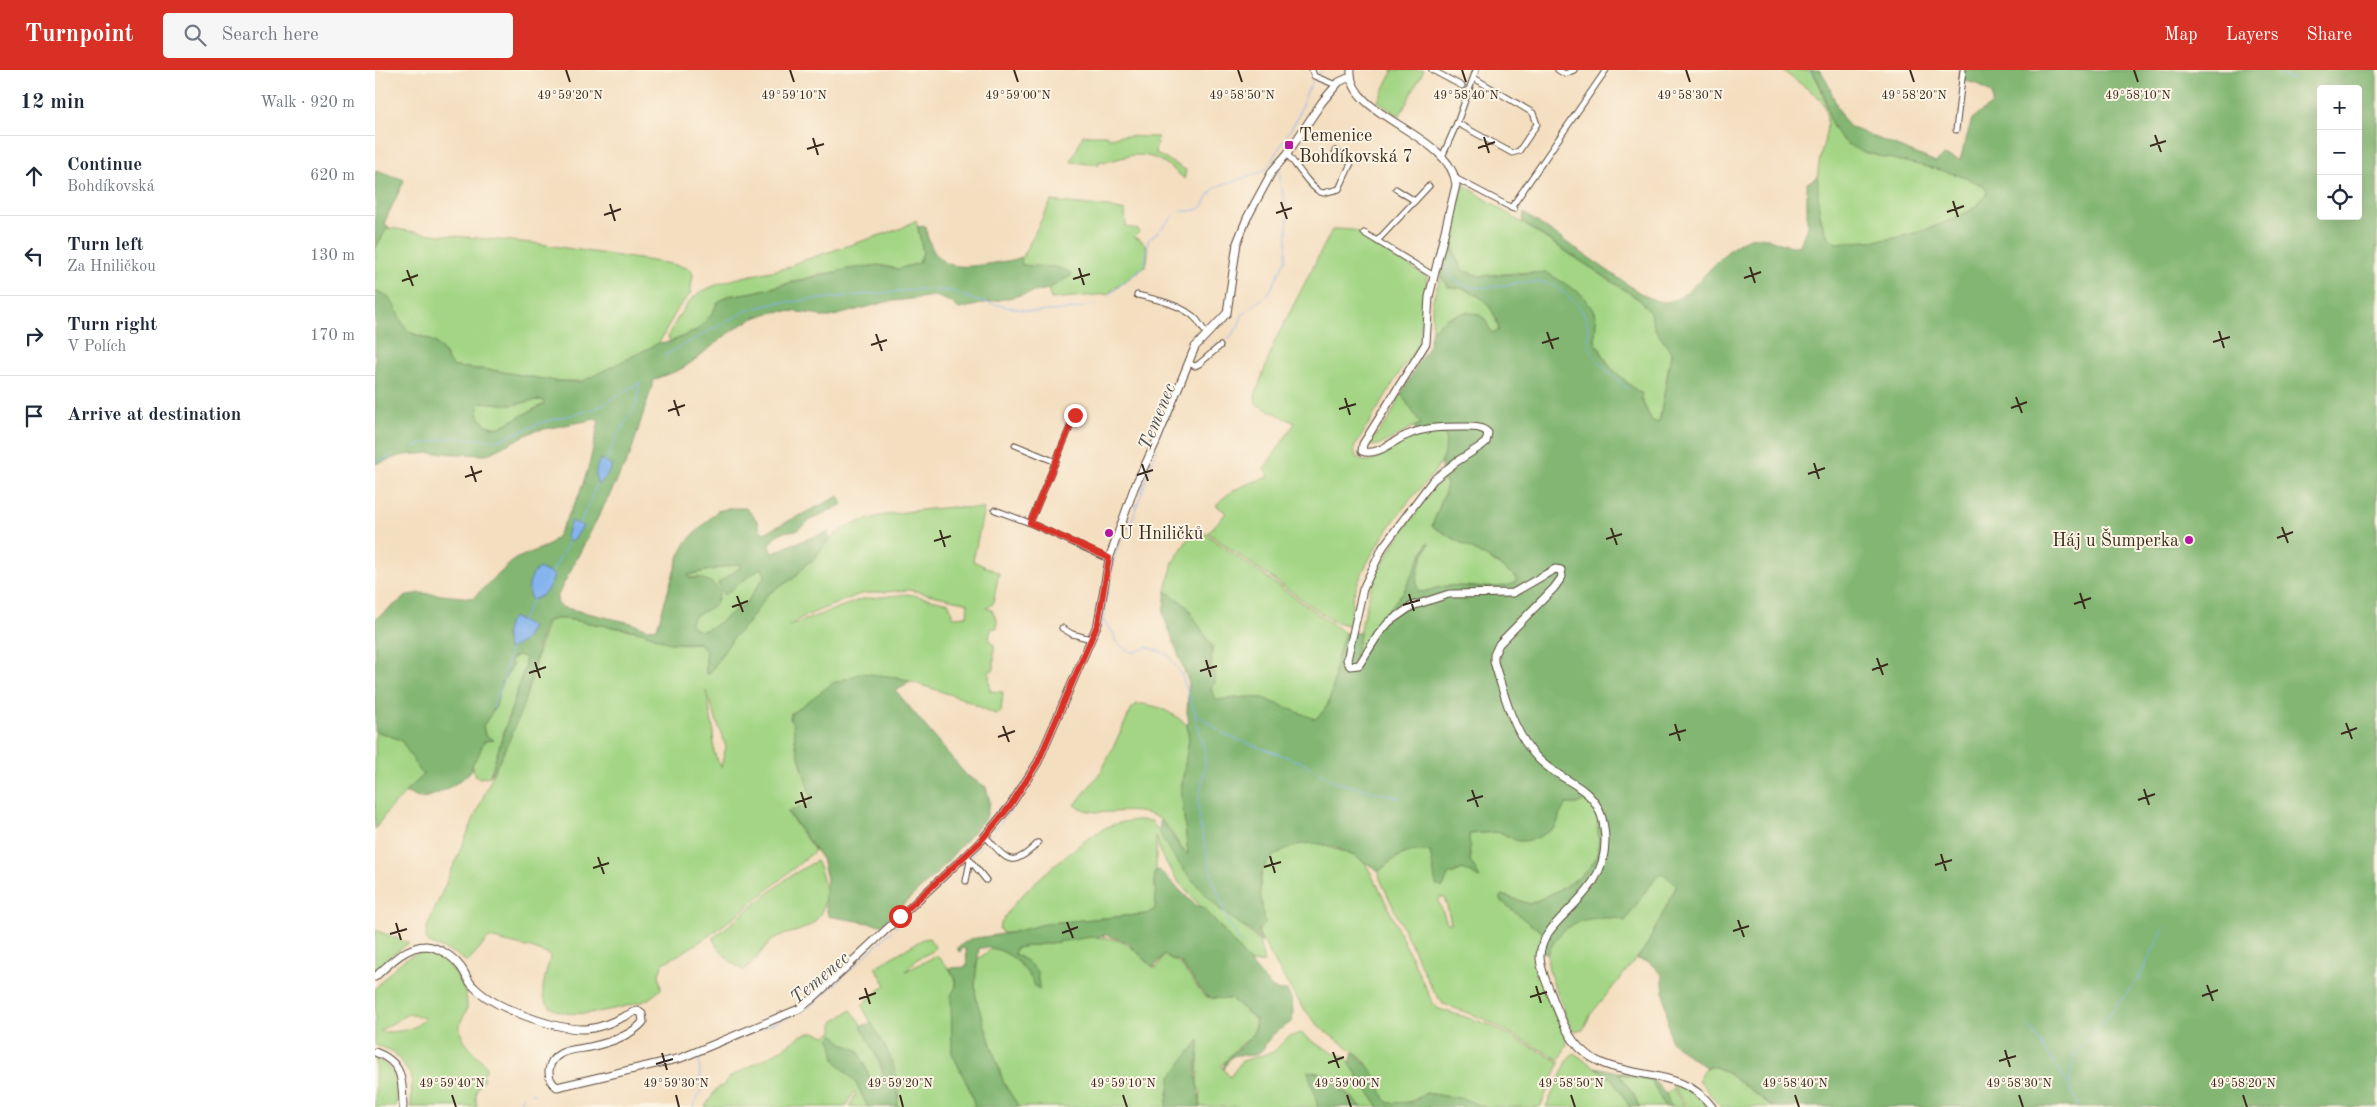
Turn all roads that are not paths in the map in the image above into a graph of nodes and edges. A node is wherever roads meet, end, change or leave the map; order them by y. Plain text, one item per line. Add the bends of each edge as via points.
1 (1312, 70) edge
2 (1433, 70) edge
3 (1477, 70) edge
4 (1558, 70) edge
5 (1574, 70) edge
6 (1606, 70) edge
7 (1963, 70) edge
8 (1351, 73) edge
9 (1474, 78) junction
10 (1336, 85) junction
11 (1462, 86) dead end
12 (1457, 124) junction
13 (1957, 130) dead end
14 (1335, 151) dead end
15 (1287, 154) junction
16 (1442, 157) junction
17 (1455, 178) junction
18 (1429, 186) dead end
19 (1396, 189) dead end
20 (1415, 200) junction
21 (1364, 233) dead end
22 (1377, 241) junction
23 (1434, 276) junction
24 (1137, 295) dead end
25 (1206, 333) junction
26 (1220, 346) dead end
27 (1191, 364) junction
28 (1075, 415) dead end
29 (1015, 445) dead end
30 (1055, 462) junction
31 (995, 510) dead end
32 (1030, 523) junction
33 (1109, 558) junction
34 (1062, 628) dead end
35 (1091, 639) junction
36 (987, 837) junction
37 (1038, 843) dead end
38 (968, 858) junction
39 (986, 880) dead end
40 (966, 882) dead end
41 (375, 977) edge
42 (375, 1052) edge
43 (403, 1107) edge
44 (1712, 1107) edge

1 - 10 street via 1316,77
2 - 11 street
3 - 9 street
4 - 5 street via 1565,74
6 - 17 street via 1513,209
7 - 13 street
8 - 10 street
8 - 16 street via 1355,88 1363,97
9 - 12 street
9 - 12 street via 1533,112 1537,124 1519,150 1512,153
10 - 15 street
12 - 16 street
14 - 15 street via 1352,161 1339,189 1323,193 1312,187
15 - 25 street via 1268,177 1237,243 1227,313
16 - 17 street
17 - 23 street via 1455,195
18 - 20 street
19 - 20 street
20 - 22 street
21 - 22 street
22 - 23 street
23 - 44 street via 1426,343 1363,444 1362,451 1371,453 1403,436 1433,427 1481,428 1488,433 1488,438 1433,480 1383,547 1363,589 1347,660 1350,666 1359,665 1389,622 1423,601 1449,594 1513,593 1555,569 1561,570 1562,577 1554,588 1503,639 1494,655 1511,711 1529,748 1549,768 1589,793 1604,826 1603,854 1597,876 1590,888 1547,934 1541,956 1542,969 1565,1027 1574,1042 1589,1056 1622,1070 1675,1080 1696,1090
24 - 25 street via 1166,302 1186,312 1196,318
25 - 27 street via 1195,346
26 - 27 street
27 - 33 street via 1134,488
28 - 30 street
29 - 30 street
30 - 32 street
31 - 32 street
32 - 33 street
33 - 35 street via 1098,623
34 - 35 street
35 - 36 street via 1038,762
36 - 37 street via 1001,855 1008,858 1018,858
36 - 38 street
38 - 39 street
38 - 40 street
38 - 41 street via 799,1009 681,1058 557,1087 549,1072 554,1060 566,1052 593,1047 637,1029 643,1022 642,1014 634,1012 605,1025 584,1029 543,1022 483,996 472,986 459,965 442,951 428,946 409,950
42 - 43 street via 386,1056 398,1068

